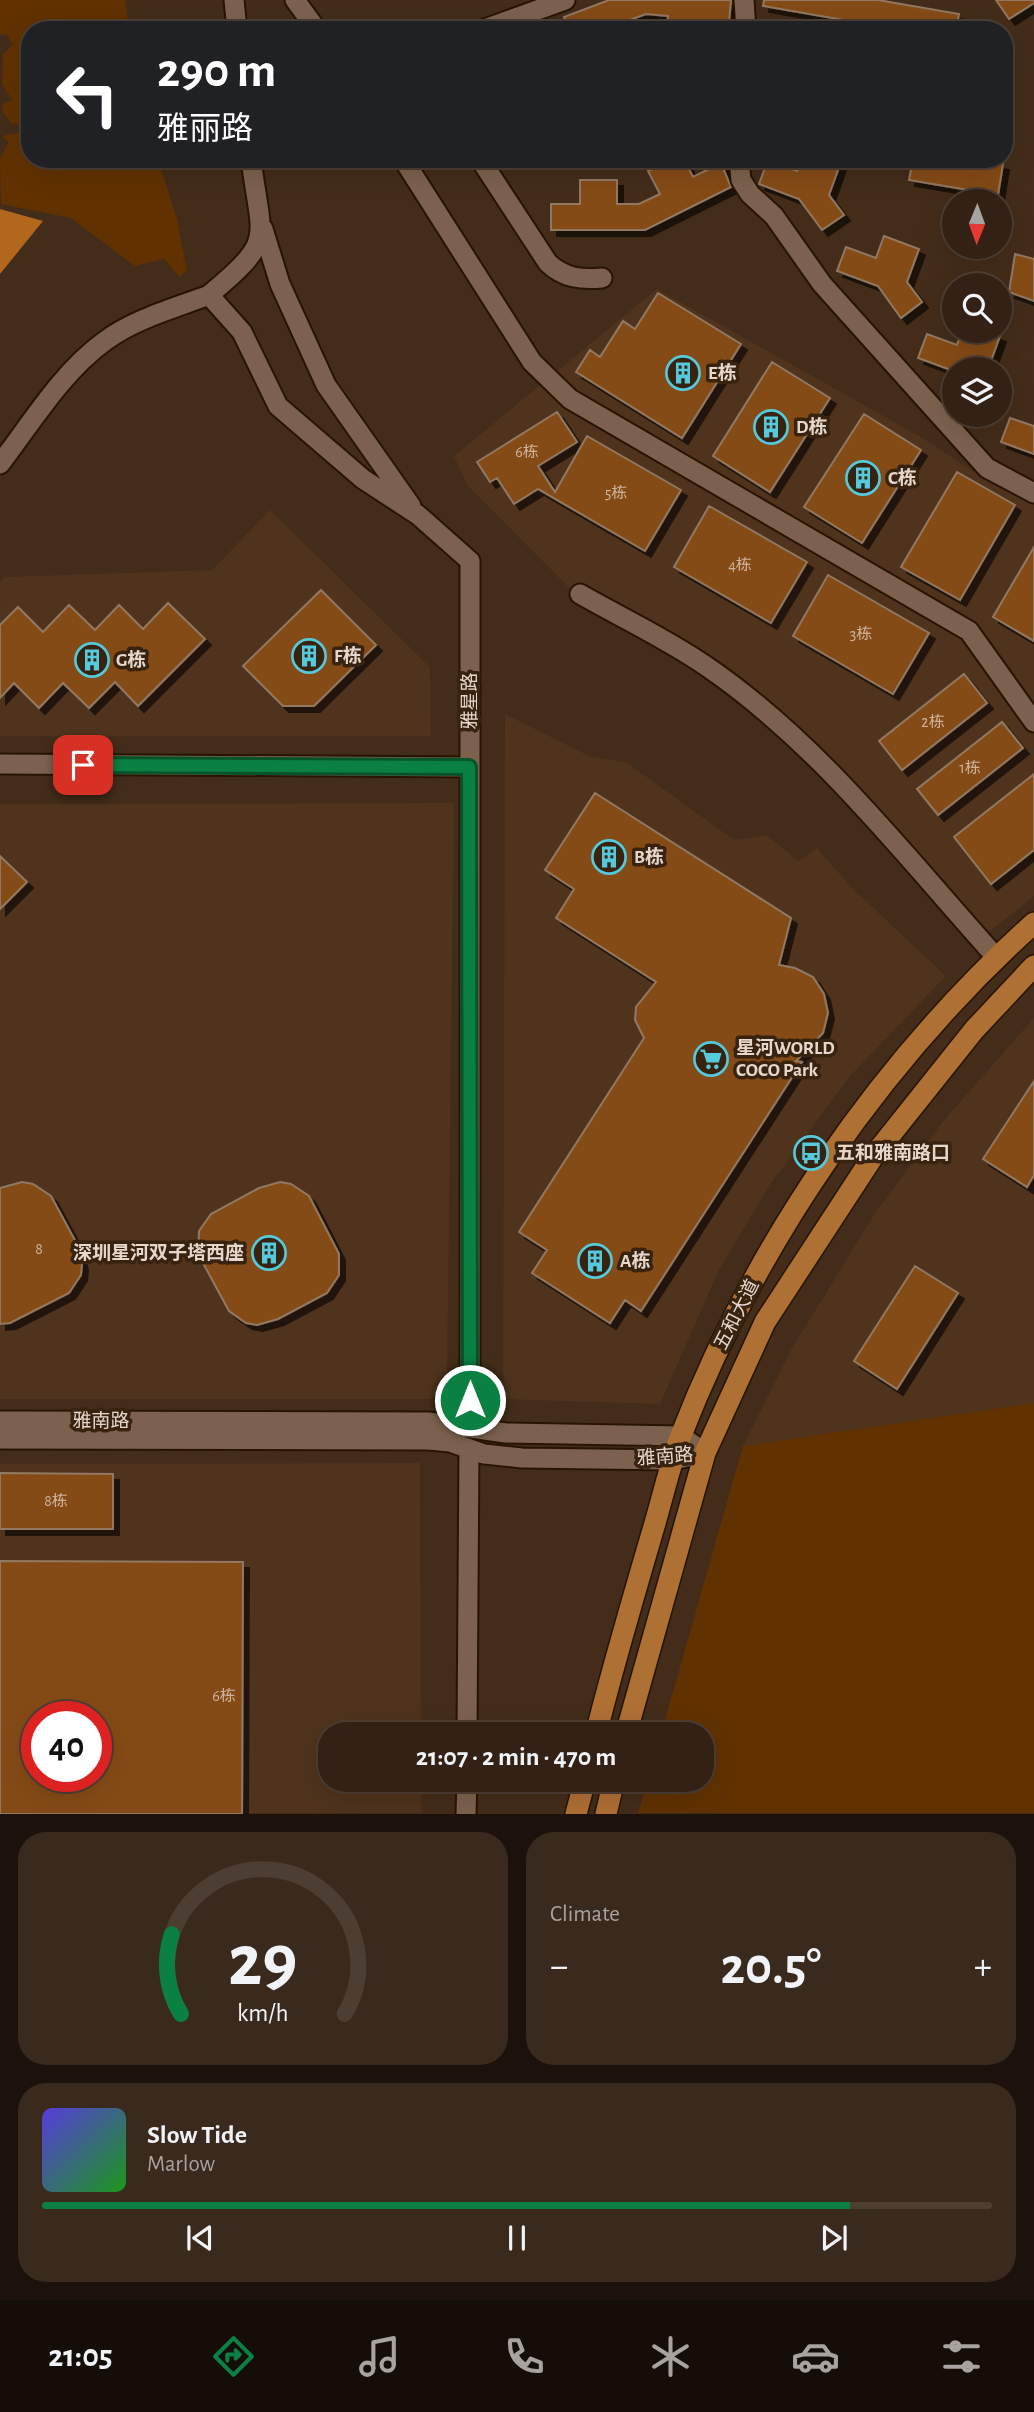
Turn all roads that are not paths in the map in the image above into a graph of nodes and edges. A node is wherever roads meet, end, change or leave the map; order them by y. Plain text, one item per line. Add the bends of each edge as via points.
1 (234, 0) edge
2 (296, 0) edge
3 (565, 0) edge
4 (744, 0) edge
5 (236, 21) edge
6 (311, 21) edge
7 (507, 21) edge
8 (745, 21) edge
9 (252, 168) edge
10 (409, 168) edge
11 (486, 168) edge
12 (740, 168) edge
13 (262, 225) junction
14 (602, 278) dead end
15 (209, 295) junction
16 (0, 464) edge
17 (1034, 493) edge
18 (418, 515) junction
19 (580, 594) dead end
20 (1034, 722) edge
21 (0, 764) edge
22 (469, 767) junction
23 (1034, 922) edge
24 (996, 957) junction
25 (1032, 968) edge
26 (0, 1421) edge
27 (470, 1428) junction
28 (681, 1436) junction
29 (0, 1440) edge
30 (470, 1449) junction
31 (705, 1453) junction
32 (673, 1460) junction
33 (467, 1722) edge
34 (599, 1722) edge
35 (629, 1722) edge
36 (467, 1792) edge
37 (582, 1792) edge
38 (611, 1792) edge
39 (466, 1814) edge
40 (576, 1814) edge
41 (606, 1814) edge

1 - 5 street
2 - 6 street
3 - 7 street
4 - 8 street
9 - 13 street
10 - 20 street via 531,362 569,399 969,631
11 - 14 street via 548,263 574,278
12 - 17 street via 750,194 774,216 822,284 987,468
13 - 15 street via 258,247
13 - 18 street via 280,285 326,385
15 - 16 street via 106,340 58,387
15 - 18 street via 242,332 278,406 363,479
18 - 22 street, 雅星路 via 470,561
19 - 24 street via 705,665 769,716 836,777
21 - 22 street
22 - 27 street, 雅星路
23 - 24 main road, 五和大道
24 - 28 main road, 五和大道 via 843,1136 740,1305
25 - 31 main road, 五和大道 via 922,1093 833,1215 765,1322
26 - 27 street, 雅南路 via 428,1422
27 - 28 street, 雅南路 via 506,1433
28 - 31 street, 雅南路
28 - 32 main road, 五和大道
29 - 30 street, 雅南路 via 429,1440
30 - 32 street, 雅南路 via 512,1458
30 - 33 street
31 - 32 street, 雅南路
31 - 35 main road, 五和大道
32 - 34 main road, 五和大道
36 - 39 street
37 - 40 main road
38 - 41 main road

